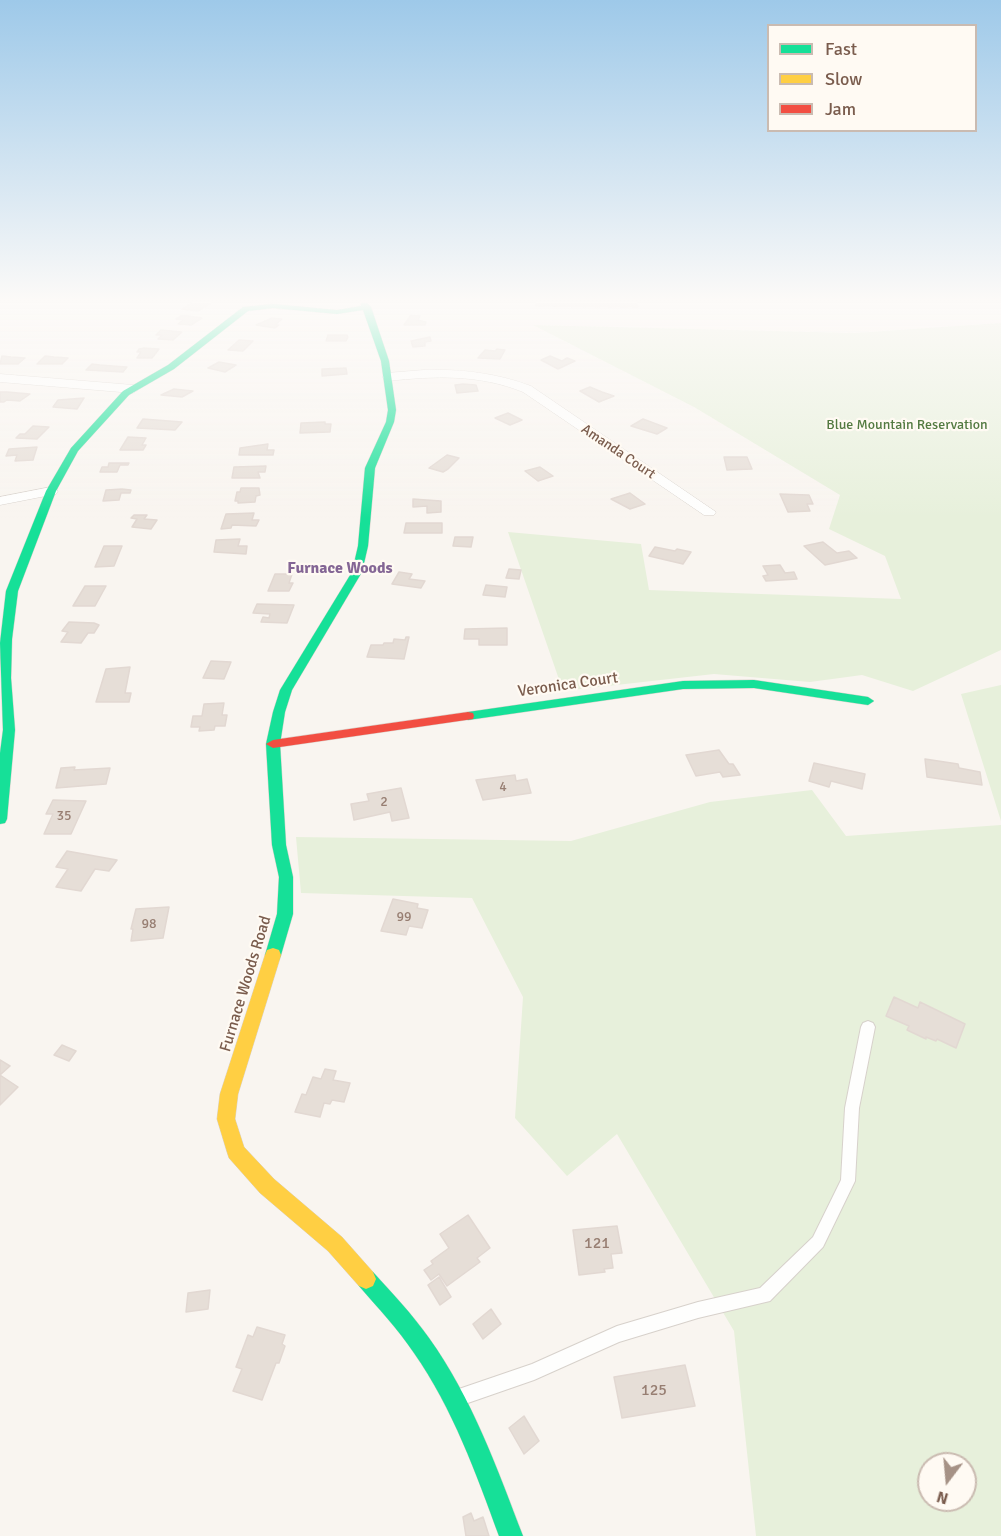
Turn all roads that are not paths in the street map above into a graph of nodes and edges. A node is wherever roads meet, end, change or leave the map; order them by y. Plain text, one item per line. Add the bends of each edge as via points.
1 (158, 375) edge
2 (421, 375) edge
3 (477, 375) edge
4 (388, 377) joint
5 (0, 378) edge
6 (134, 389) junction
7 (51, 491) junction
8 (0, 501) edge
9 (709, 512) dead end
10 (3, 640) edge
11 (3, 678) edge
12 (868, 700) dead end
13 (273, 744) junction
14 (0, 819) edge
15 (868, 1027) dead end
16 (453, 1399) junction
17 (511, 1536) edge

1 - 6 street
2 - 4 street, Amanda Court
3 - 9 street, Amanda Court via 505,379 527,389
4 - 13 street, Furnace Woods Road via 390,421 370,466 362,558 345,594 286,690
5 - 6 street
6 - 7 street via 103,416 74,450
7 - 8 street
7 - 10 street via 12,591
10 - 11 street
11 - 14 street via 9,730
12 - 13 street, Veronica Court via 754,684 683,685
13 - 16 street, Furnace Woods Road via 279,845 286,877 285,914 229,1094 226,1119 236,1152 267,1186 335,1244 406,1324
15 - 16 lane via 852,1108 848,1181 818,1242 764,1295 617,1334 534,1372
16 - 17 street, Furnace Woods Road via 480,1452

